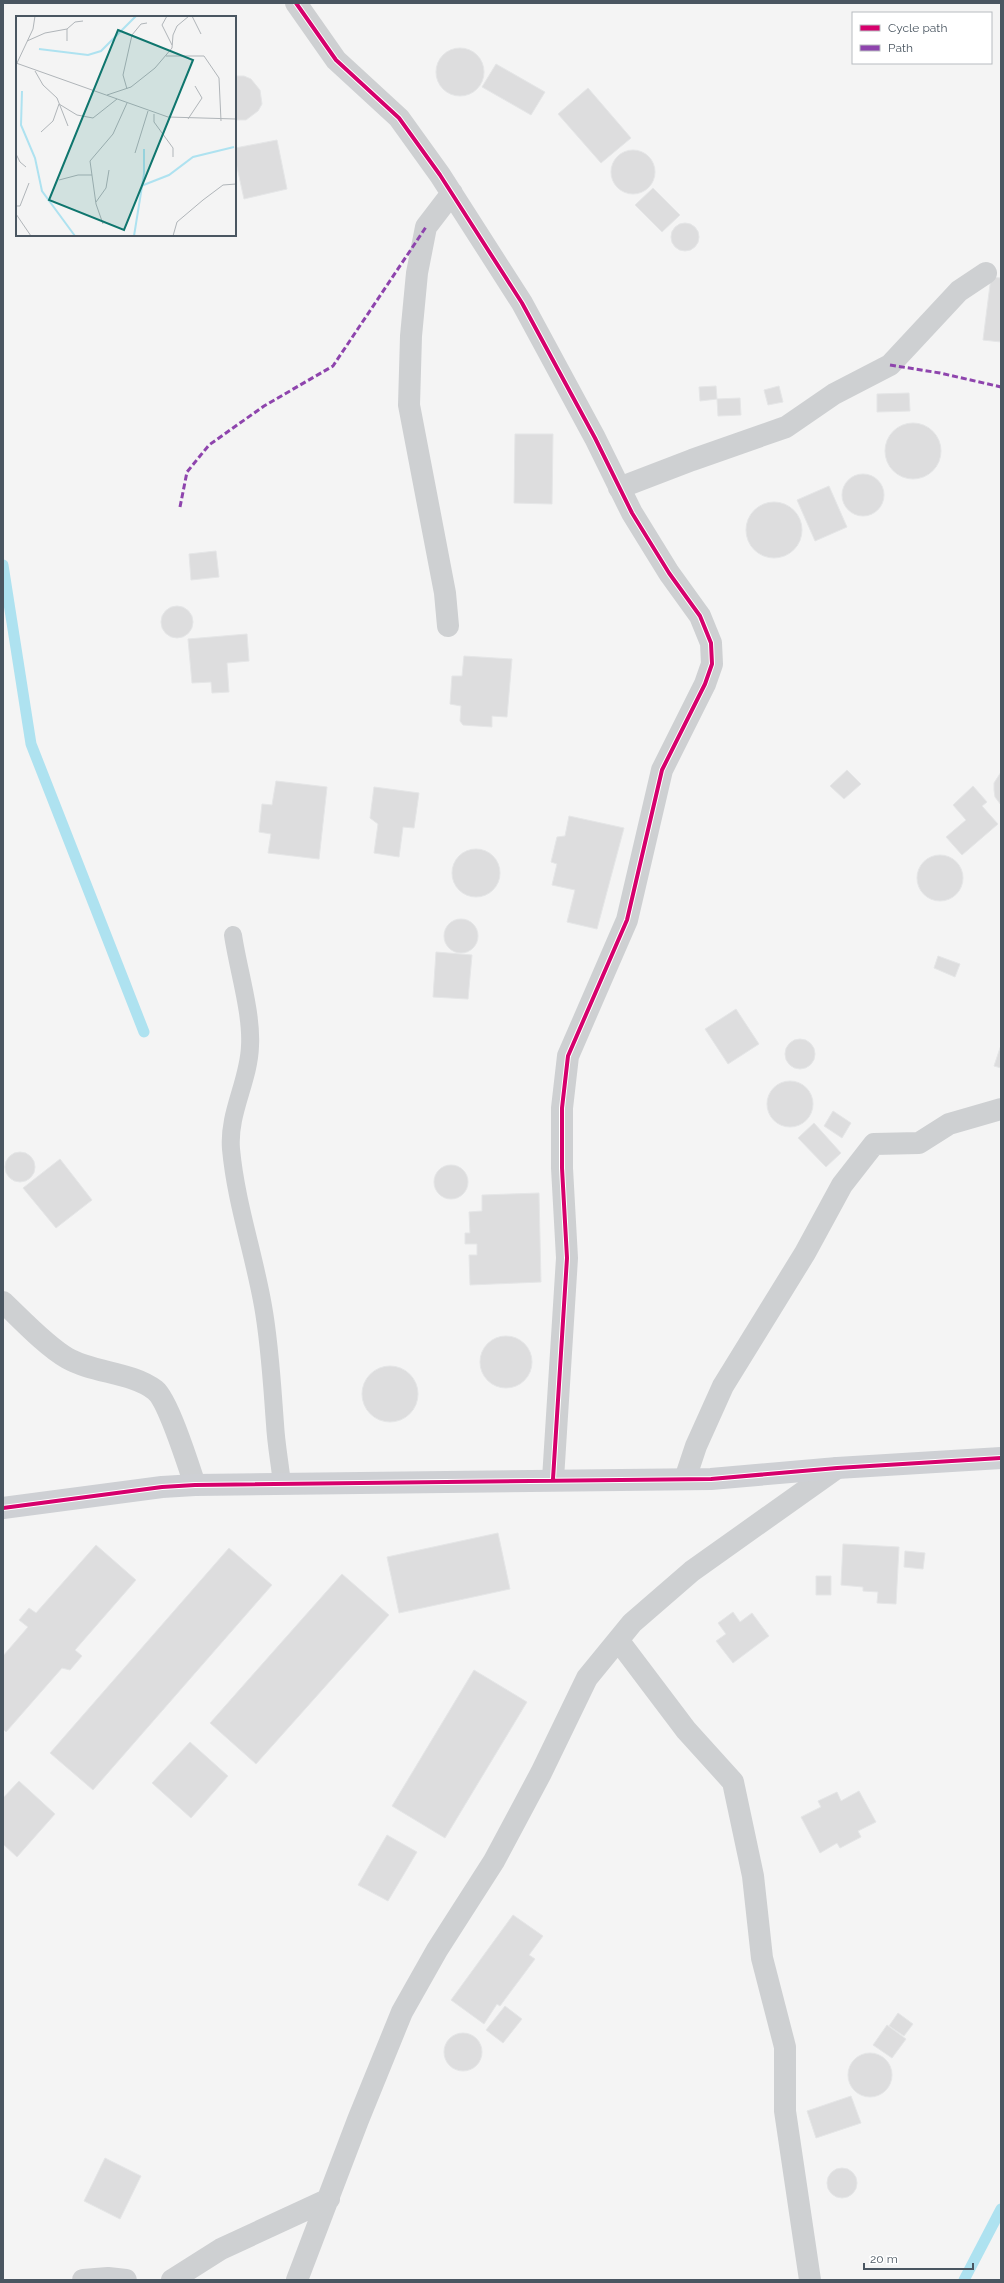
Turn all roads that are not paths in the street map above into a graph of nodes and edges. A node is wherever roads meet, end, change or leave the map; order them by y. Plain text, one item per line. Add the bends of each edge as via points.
1 (296, 3) edge
2 (452, 193) junction
3 (986, 273) dead end
4 (619, 488) junction
5 (448, 626) dead end
6 (233, 935) dead end
7 (1001, 1109) edge
8 (3, 1302) edge
9 (1001, 1458) edge
10 (837, 1468) junction
11 (553, 1479) junction
12 (685, 1479) junction
13 (282, 1484) junction
14 (195, 1485) junction
15 (3, 1508) edge
16 (618, 1640) junction
17 (329, 2199) junction
18 (83, 2280) edge
19 (126, 2280) edge
20 (172, 2280) edge
21 (297, 2280) edge
22 (810, 2280) edge

1 - 2 street via 336,60 399,118
2 - 4 street via 522,303
2 - 5 street via 426,227 417,272 411,336 409,405 445,593
3 - 4 street via 960,291 890,365 834,394 786,427
4 - 11 street via 668,573 700,616 711,643 712,664 705,684 662,770 627,920 568,1056 562,1130 567,1258
6 - 13 lane via 248,1012 250,1046 246,1076 234,1114 231,1148 243,1218 263,1306 271,1362
7 - 12 street via 949,1124 919,1142 874,1144 842,1185 805,1253 723,1386 696,1446
8 - 14 street via 67,1358 156,1390 180,1438
9 - 10 street
10 - 12 street
10 - 16 street via 692,1572 632,1623
11 - 12 street
11 - 13 street via 416,1484
13 - 14 street
14 - 15 street
16 - 17 street via 587,1678 541,1773 497,1854 402,2012
16 - 22 street via 686,1730 733,1782 753,1876 762,1958 785,2047 785,2111
17 - 20 street via 221,2249
17 - 21 street
18 - 19 street

